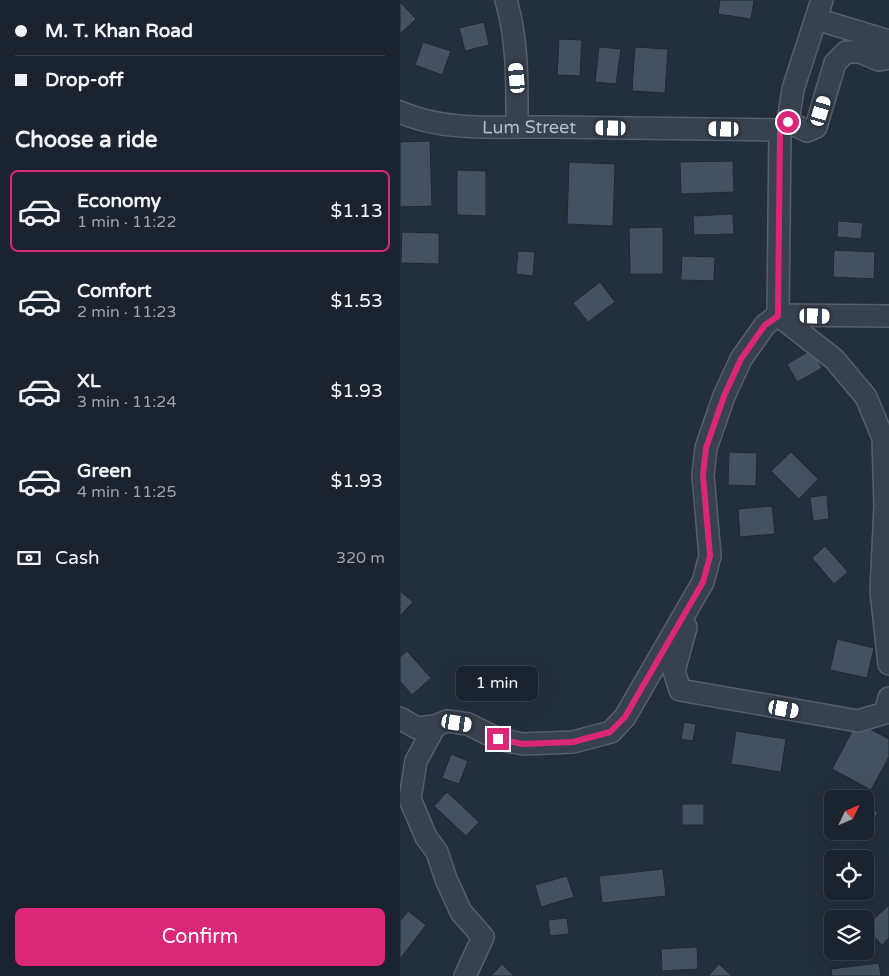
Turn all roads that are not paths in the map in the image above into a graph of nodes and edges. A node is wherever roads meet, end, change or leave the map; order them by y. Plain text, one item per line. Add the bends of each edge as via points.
1 (506, 0) edge
2 (819, 10) edge
3 (889, 41) edge
4 (889, 49) edge
5 (400, 112) edge
6 (517, 126) junction
7 (784, 126) junction
8 (778, 306) junction
9 (889, 316) edge
10 (703, 582) junction
11 (885, 591) edge
12 (889, 664) edge
13 (889, 698) edge
14 (400, 718) edge
15 (435, 726) junction
16 (465, 976) edge

1 - 6 street via 512,20
2 - 3 street
2 - 7 street
4 - 7 street, Lum Street via 885,59 880,60 860,52 846,52 835,63 816,127 807,131
5 - 6 street, Lum Street via 419,120 469,128
6 - 7 street, Lum Street
7 - 8 street
8 - 9 street
8 - 10 street via 741,359 706,448 703,475 710,556
8 - 11 street via 834,359 866,397 884,438
10 - 13 street via 674,671 680,690 858,721 885,713
10 - 15 street via 625,717 610,732 573,742 523,744 498,739 468,724 447,721
11 - 12 street
14 - 15 street via 417,728
15 - 16 street via 416,761 410,799 426,838 437,852 461,912 483,938

